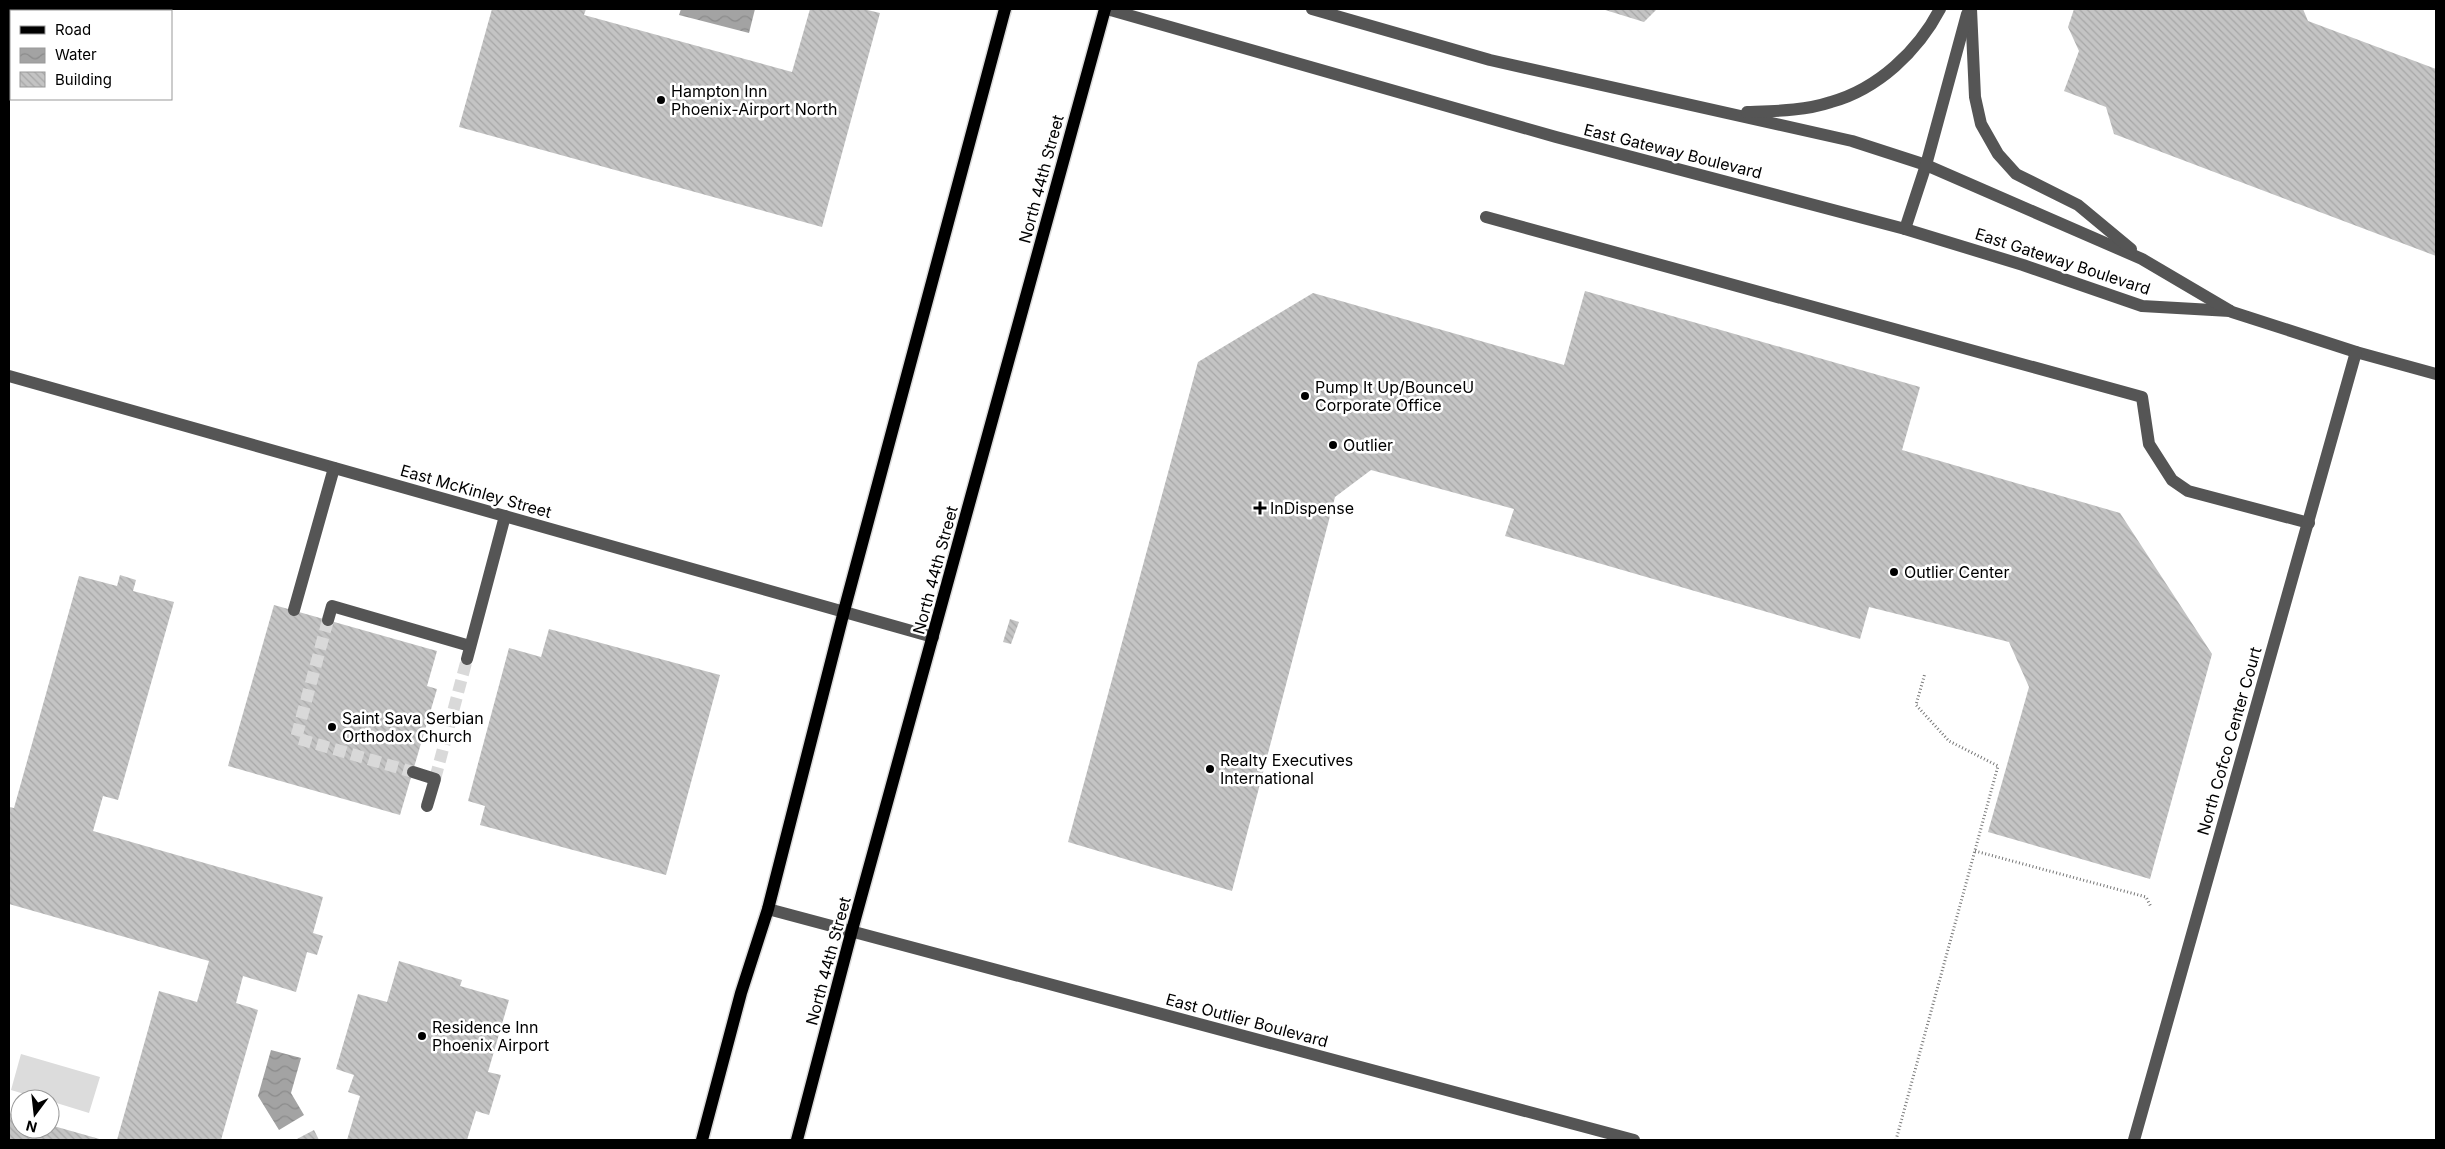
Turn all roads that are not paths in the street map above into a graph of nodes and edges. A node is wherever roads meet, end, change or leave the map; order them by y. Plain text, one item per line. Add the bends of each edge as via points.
1 (1006, 9) edge
2 (1106, 9) edge
3 (1312, 9) edge
4 (1940, 9) edge
5 (1970, 9) edge
6 (1729, 113) junction
7 (1926, 165) junction
8 (1486, 217) dead end
9 (1905, 229) junction
10 (2142, 259) junction
11 (2232, 312) junction
12 (2356, 352) junction
13 (2436, 374) edge
14 (9, 376) edge
15 (334, 468) junction
16 (505, 516) junction
17 (2309, 523) junction
18 (294, 610) dead end
19 (844, 611) junction
20 (328, 620) tunnel mouth
21 (933, 637) junction
22 (470, 646) junction
23 (467, 659) tunnel mouth
24 (412, 772) tunnel mouth
25 (427, 806) dead end
26 (768, 909) junction
27 (852, 930) junction
28 (702, 1140) edge
29 (797, 1140) edge
30 (1634, 1140) edge
31 (2134, 1140) edge

1 - 19 main road
2 - 9 street, East Gateway Boulevard via 1556,137
2 - 21 main road, North 44th Street
3 - 6 street, East Gateway Boulevard via 1490,60
4 - 6 street via 1903,61 1859,90 1832,102 1792,110
5 - 7 street
5 - 10 street, East Gateway Boulevard via 1975,97 1981,124 1998,154 2016,174 2078,205
6 - 7 street, East Gateway Boulevard via 1852,141
7 - 9 street
7 - 10 street, East Gateway Boulevard
8 - 17 street via 2142,396 2149,444 2172,480 2188,491
9 - 11 street, East Gateway Boulevard via 2142,306
10 - 11 street, East Gateway Boulevard
11 - 12 street, East Gateway Boulevard
12 - 13 street, East Gateway Boulevard
12 - 17 street, North Cofco Center Court
14 - 15 street, East McKinley Street
15 - 16 street, East McKinley Street
15 - 18 street
16 - 19 street, East McKinley Street
16 - 22 street
17 - 31 street, North Cofco Center Court
19 - 21 street, East McKinley Street
19 - 26 main road
20 - 22 street via 332,606
21 - 27 main road, North 44th Street
22 - 23 street
24 - 25 street via 435,779
26 - 27 street
26 - 28 main road via 741,993
27 - 29 main road, North 44th Street
27 - 30 street, East Outlier Boulevard

